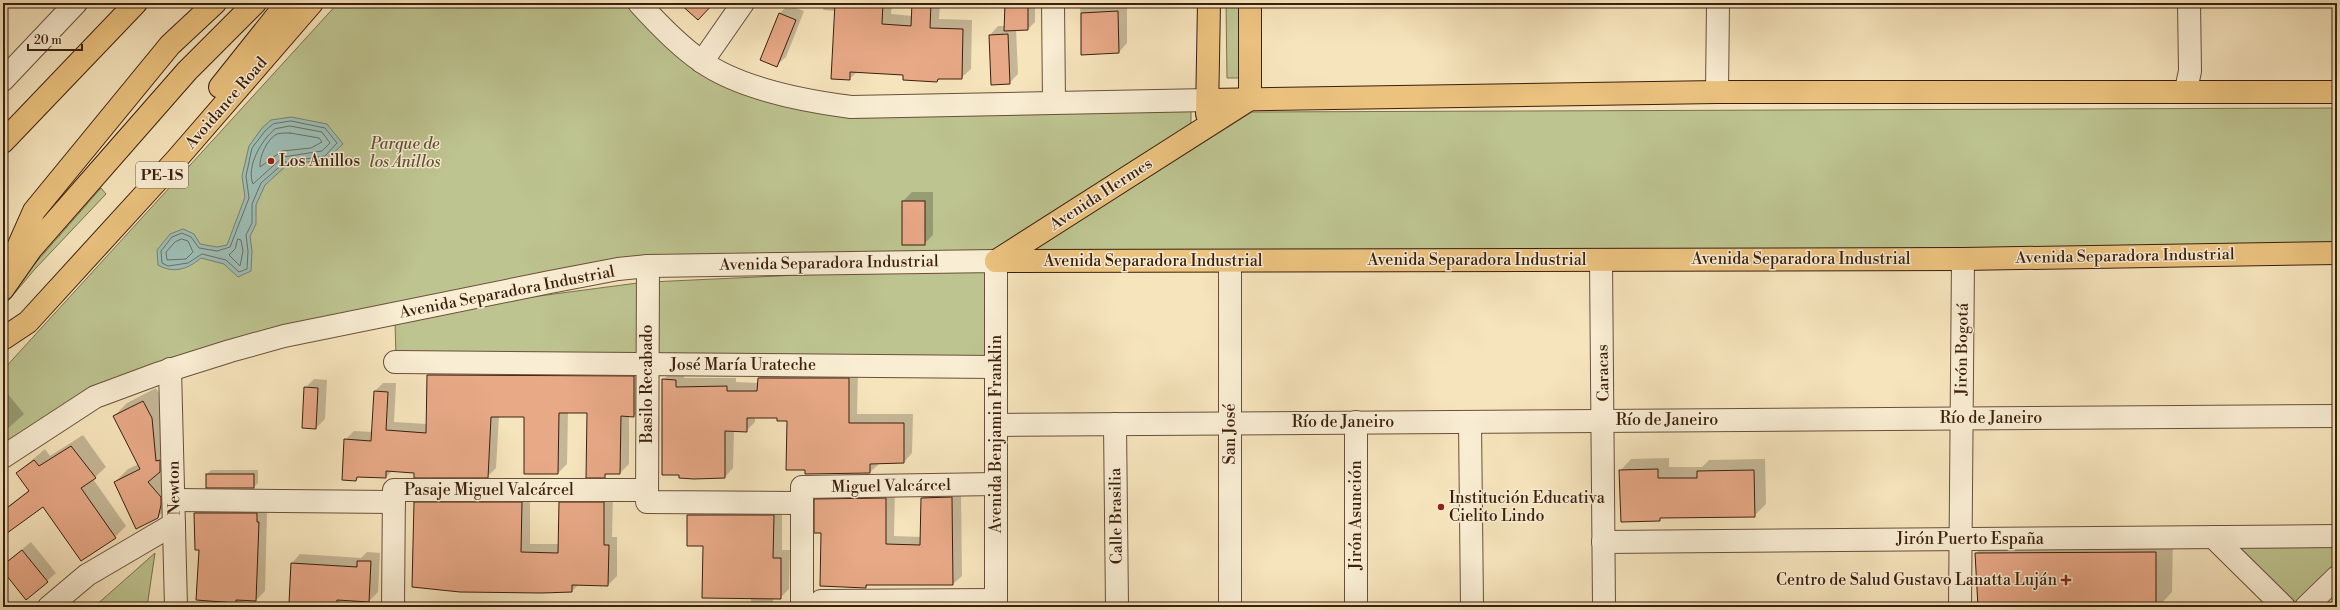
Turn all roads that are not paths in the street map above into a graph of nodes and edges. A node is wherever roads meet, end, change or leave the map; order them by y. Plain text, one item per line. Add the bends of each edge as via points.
1 (76, 3) edge
2 (136, 3) edge
3 (215, 3) edge
4 (255, 3) edge
5 (287, 3) edge
6 (312, 3) edge
7 (639, 3) edge
8 (743, 3) edge
9 (1053, 3) edge
10 (1209, 3) edge
11 (1250, 3) edge
12 (1718, 3) edge
13 (2189, 3) edge
14 (702, 62) junction
15 (3, 80) edge
16 (2186, 90) junction
17 (1717, 92) junction
18 (2337, 92) edge
19 (1250, 99) junction
20 (1208, 100) junction
21 (1054, 102) junction
22 (1206, 127) junction
23 (3, 142) edge
24 (2337, 253) edge
25 (1963, 259) junction
26 (1601, 260) junction
27 (996, 261) junction
28 (1230, 261) junction
29 (648, 266) junction
30 (3, 280) edge
31 (3, 289) edge
32 (4, 339) edge
33 (395, 362) dead end
34 (647, 364) junction
35 (996, 367) junction
36 (170, 369) junction
37 (2337, 416) edge
38 (1961, 418) junction
39 (1604, 420) junction
40 (1356, 422) junction
41 (1470, 422) junction
42 (1230, 423) junction
43 (1115, 424) junction
44 (996, 425) junction
45 (3, 457) edge
46 (996, 484) junction
47 (647, 496) junction
48 (174, 500) junction
49 (394, 502) junction
50 (802, 503) junction
51 (174, 524) junction
52 (2337, 536) edge
53 (2212, 537) junction
54 (1959, 539) junction
55 (1603, 542) junction
56 (2337, 577) edge
57 (853, 604) edge
58 (996, 604) edge
59 (49, 607) edge
60 (176, 607) edge
61 (393, 607) edge
62 (802, 607) edge
63 (821, 607) edge
64 (1117, 607) edge
65 (1230, 607) edge
66 (1356, 607) edge
67 (1472, 607) edge
68 (1604, 607) edge
69 (1960, 607) edge
70 (2284, 607) edge
71 (2306, 607) edge

1 - 15 street
2 - 23 main road
3 - 30 main road via 170,45 34,211
4 - 31 main road, PE-1S via 187,71 31,250
5 - 32 main road, Avoidance Road / PE-1S via 196,119 18,313
6 - 32 main road, Avoidance Road / PE-1S via 176,160 28,322
7 - 14 street
8 - 14 street
9 - 21 street
10 - 20 main road
11 - 19 main road
12 - 17 street
13 - 16 street via 2190,71
14 - 21 street via 733,77 804,101 851,107
16 - 17 main road
16 - 18 main road
17 - 19 main road
19 - 20 main road
19 - 22 main road, Avenida Hermes
20 - 21 street
20 - 22 main road
22 - 27 main road, Avenida Hermes
24 - 25 main road, Avenida Separadora Industrial
25 - 26 main road, Avenida Separadora Industrial
25 - 38 street, Jirón Bogotá
26 - 28 main road, Avenida Separadora Industrial
26 - 39 street, Caracas
27 - 28 main road, Avenida Separadora Industrial
27 - 29 street, Avenida Separadora Industrial
27 - 35 street, Avenida Benjamin Franklin
28 - 42 street, San José
29 - 34 street, Basilo Recabado
29 - 36 street, Avenida Separadora Industrial via 572,278 284,336
33 - 34 street, José María Urateche
34 - 35 street, José María Urateche
34 - 47 street, Basilo Recabado
35 - 44 street, Avenida Benjamin Franklin
36 - 45 street, Avenida Separadora Industrial via 94,396
36 - 48 street, Newton
37 - 38 street, Río de Janeiro
38 - 39 street, Río de Janeiro
38 - 54 street, Jirón Bogotá
39 - 41 street, Río de Janeiro
39 - 55 street, Caracas
40 - 41 street, Río de Janeiro
40 - 42 street, Río de Janeiro
40 - 66 street, Jirón Asunción
41 - 67 street
42 - 43 street, Río de Janeiro
42 - 65 street, San José
43 - 44 street, Río de Janeiro
43 - 64 street, Calle Brasilia
44 - 46 street, Avenida Benjamin Franklin
46 - 50 street, Miguel Valcárcel via 802,487
46 - 58 street, Avenida Benjamin Franklin
47 - 49 street, Pasaje Miguel Valcárcel via 394,490
47 - 50 street
48 - 49 street, Pasaje Miguel Valcárcel
48 - 51 street, Newton
49 - 61 street
50 - 62 street, Miguel Valcárcel
51 - 59 street via 87,576
51 - 60 street, Newton
52 - 53 street, Jirón Puerto España
53 - 54 street, Jirón Puerto España
53 - 70 street
54 - 55 street, Jirón Puerto España
54 - 69 street, Jirón Bogotá
55 - 68 street, Caracas
56 - 71 street
57 - 58 street
57 - 63 street via 821,601

